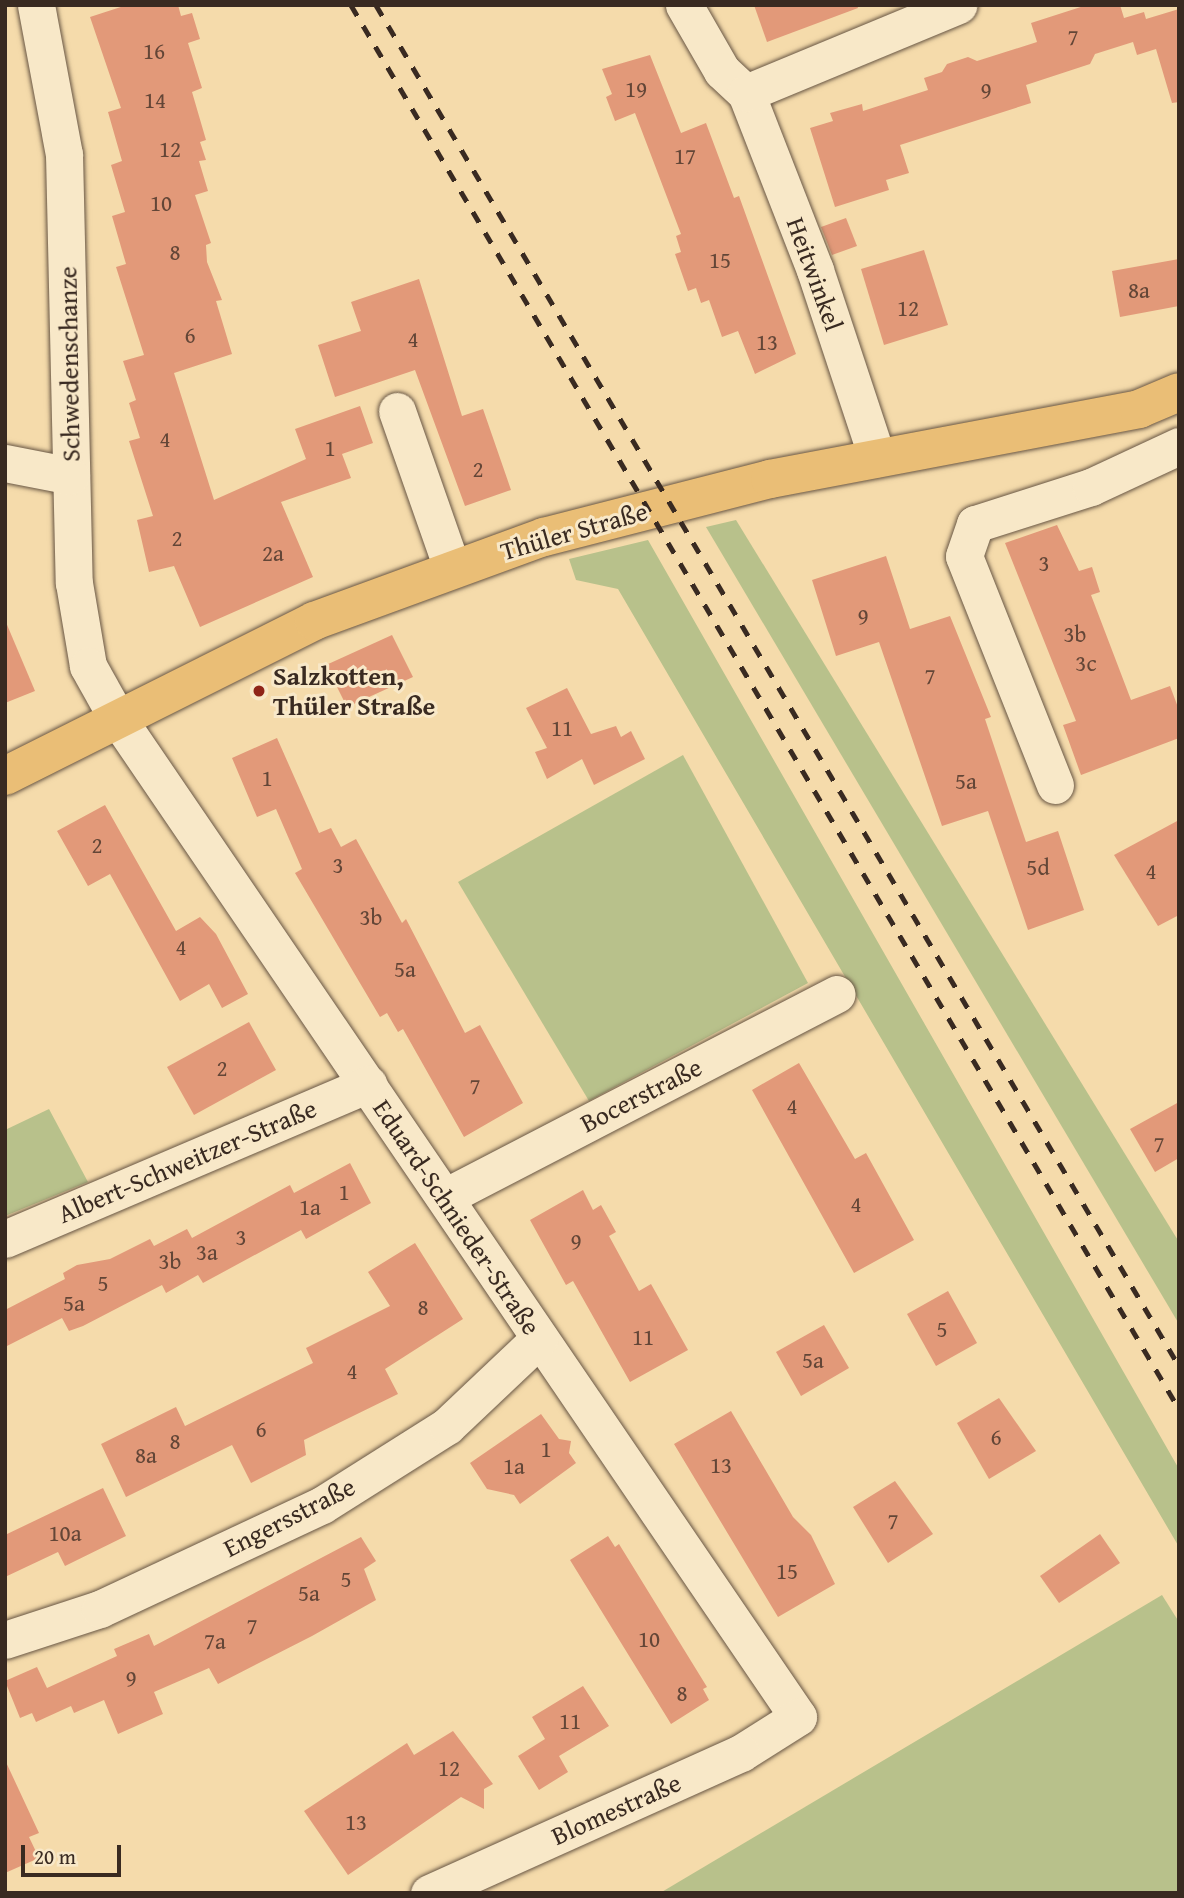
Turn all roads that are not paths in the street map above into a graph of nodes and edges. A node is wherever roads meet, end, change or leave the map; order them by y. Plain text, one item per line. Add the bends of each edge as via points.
1 (36, 5) edge
2 (684, 5) edge
3 (958, 5) edge
4 (746, 93) junction
5 (1179, 392) edge
6 (397, 411) dead end
7 (1179, 446) edge
8 (877, 458) junction
9 (5, 463) edge
10 (71, 476) junction
11 (452, 568) junction
12 (116, 716) junction
13 (5, 776) edge
14 (1055, 785) dead end
15 (837, 994) dead end
16 (368, 1084) junction
17 (445, 1197) junction
18 (5, 1239) edge
19 (539, 1339) junction
20 (5, 1640) edge
21 (798, 1717) joint
22 (429, 1893) edge

1 - 10 street, Schwedenschanze via 64,154
2 - 4 street, Heitwinkel via 723,71
3 - 4 street
4 - 8 street, Heitwinkel via 815,270
5 - 8 main road, Thüler Straße via 1139,408
6 - 11 street
7 - 14 street via 1091,487 975,524 964,556
8 - 11 main road, Thüler Straße via 591,523
9 - 10 street
10 - 12 street, Schwedenschanze via 74,583 88,666
11 - 12 main road, Thüler Straße via 314,621
12 - 13 main road, Thüler Straße
12 - 16 street, Eduard-Schnieder-Straße
15 - 17 street, Bocerstraße
16 - 17 street, Eduard-Schnieder-Straße
16 - 18 street, Albert-Schweitzer-Straße
17 - 19 street, Eduard-Schnieder-Straße
19 - 20 street, Engersstraße via 447,1426 322,1505 100,1609
19 - 21 street, Eduard-Schnieder-Straße
21 - 22 street, Blomestraße via 741,1753

